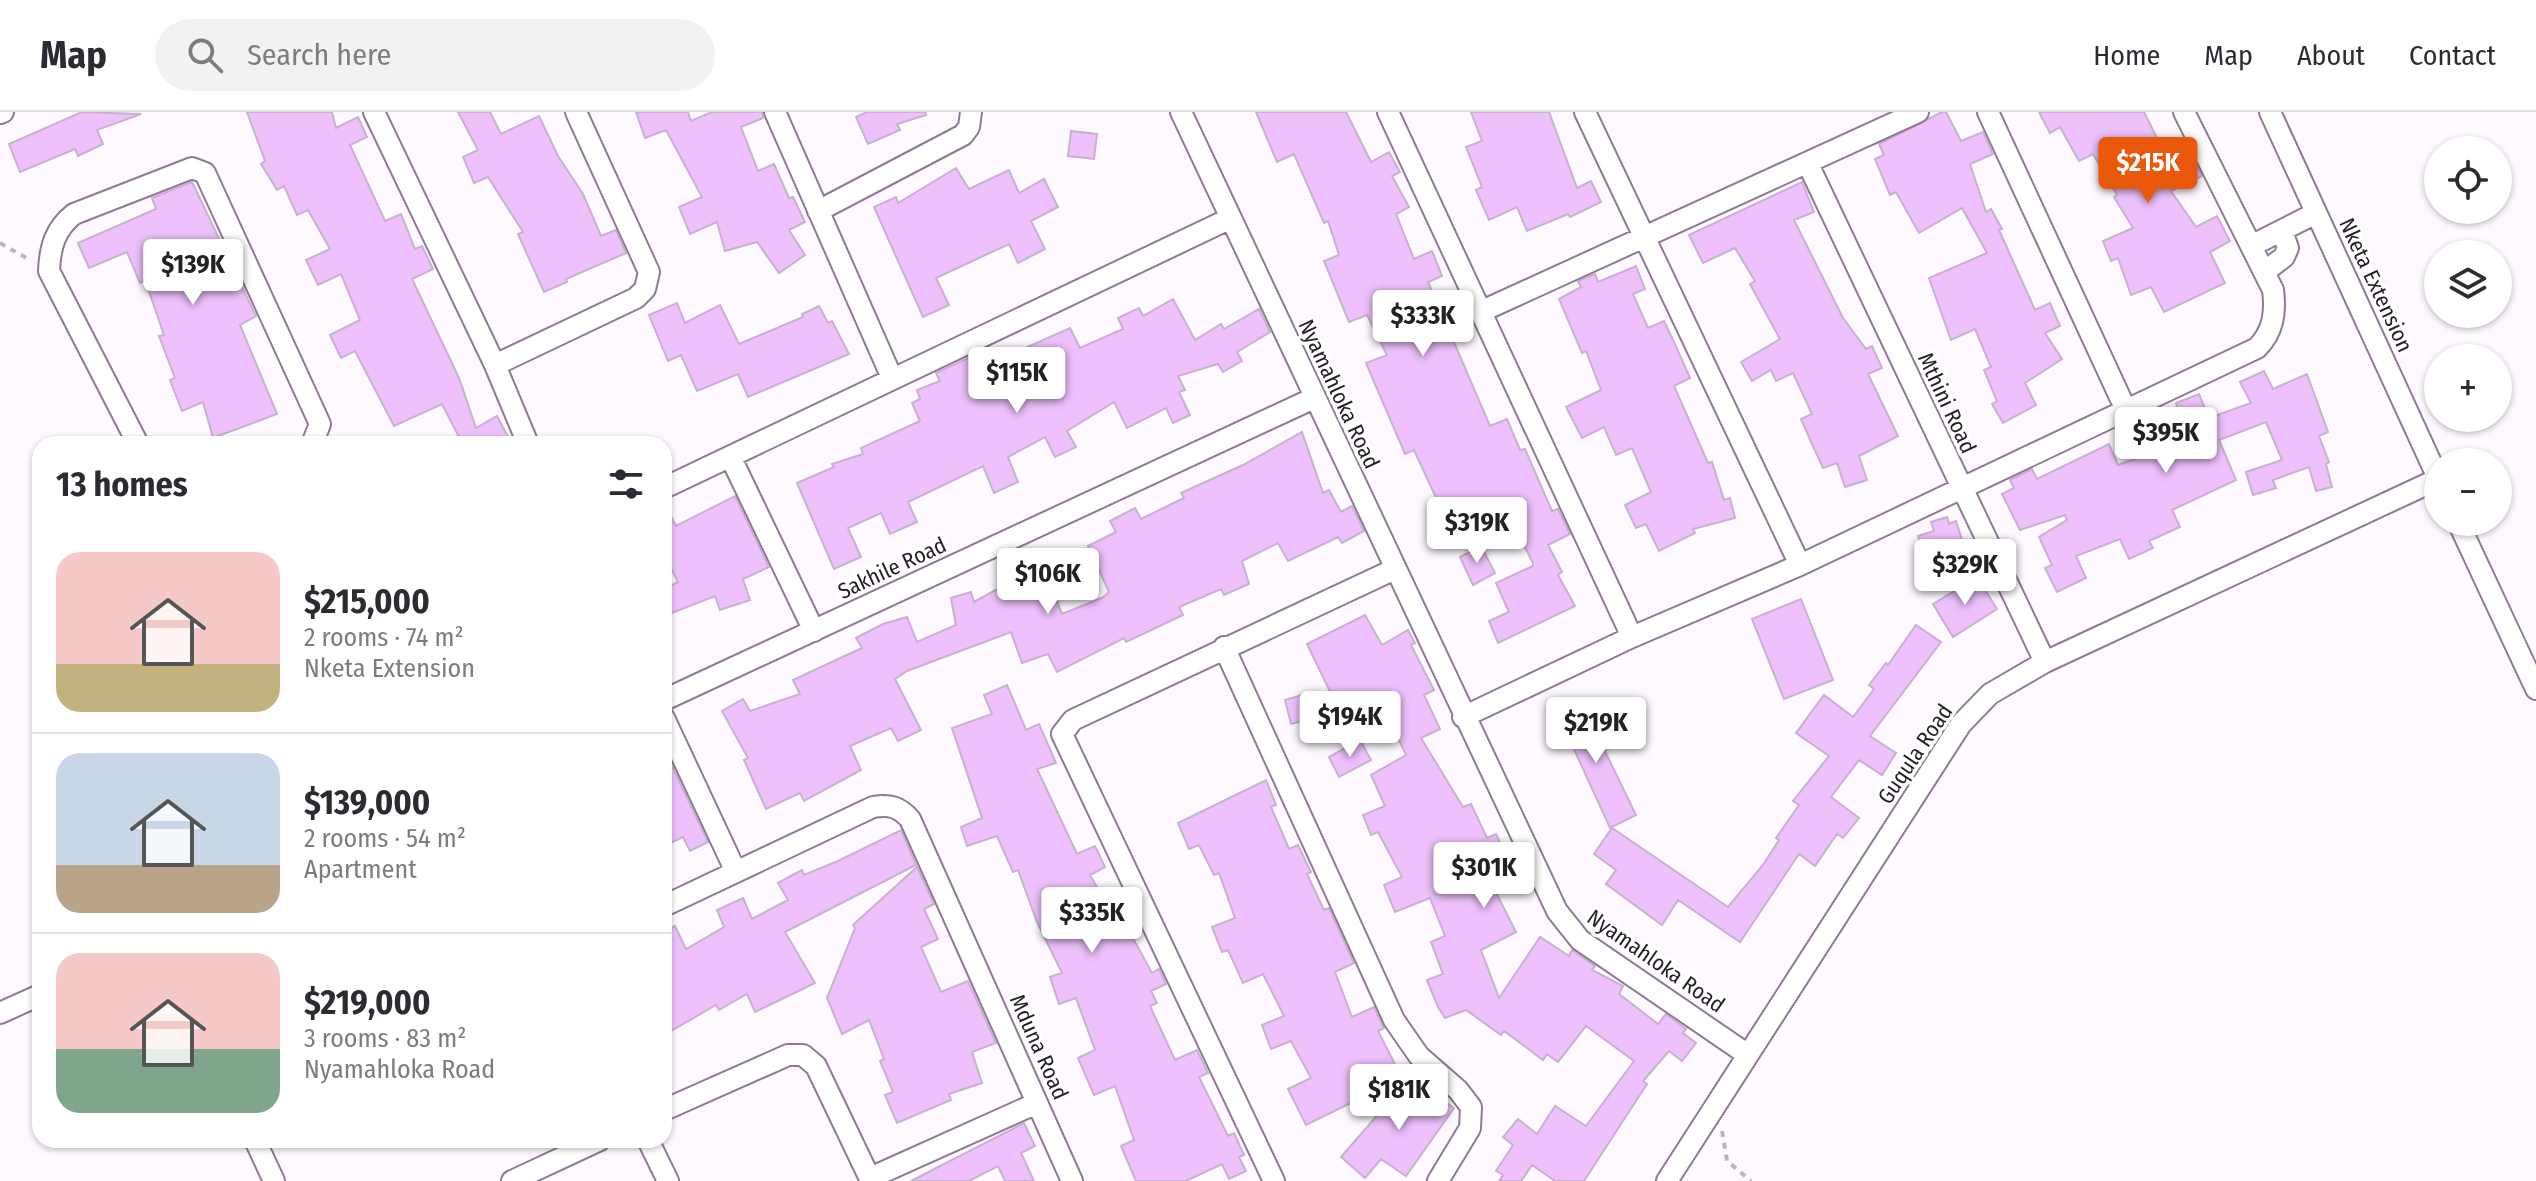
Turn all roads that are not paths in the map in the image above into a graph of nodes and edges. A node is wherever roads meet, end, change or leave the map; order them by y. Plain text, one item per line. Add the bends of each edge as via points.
1 (374, 112) edge
2 (576, 112) edge
3 (775, 112) edge
4 (971, 112) edge
5 (1181, 112) edge
6 (1388, 112) edge
7 (1585, 112) edge
8 (1918, 112) edge
9 (1988, 112) edge
10 (2184, 112) edge
11 (2270, 112) edge
12 (1808, 164) junction
13 (818, 211) junction
14 (2316, 213) junction
15 (1231, 218) junction
16 (2282, 231) junction
17 (1645, 238) junction
18 (2253, 245) junction
19 (2264, 272) junction
20 (1480, 312) junction
21 (495, 365) junction
22 (892, 378) junction
23 (1314, 398) junction
24 (2125, 408) junction
25 (134, 436) edge
26 (315, 436) edge
27 (525, 436) edge
28 (2424, 448) edge
29 (731, 458) junction
30 (672, 484) edge
31 (2424, 486) edge
32 (1961, 489) junction
33 (2465, 536) edge
34 (1800, 565) junction
35 (1395, 569) junction
36 (814, 631) junction
37 (1632, 637) junction
38 (1224, 647) junction
39 (2045, 662) junction
40 (2536, 689) edge
41 (672, 696) edge
42 (1463, 717) junction
43 (672, 735) edge
44 (736, 872) junction
45 (672, 902) edge
46 (32, 999) edge
47 (0, 1013) edge
48 (1748, 1055) junction
49 (1037, 1103) junction
50 (672, 1106) edge
51 (259, 1148) edge
52 (583, 1148) edge
53 (652, 1148) edge
54 (870, 1180) edge
55 (274, 1181) edge
56 (512, 1181) edge
57 (668, 1181) edge
58 (1072, 1181) edge
59 (1274, 1181) edge
60 (1438, 1181) edge
61 (1667, 1181) edge

1 - 21 street
2 - 21 street via 649,272 648,280 636,298
3 - 13 street
4 - 13 street via 963,135
5 - 15 street, Nyamahloka Road
6 - 20 street
7 - 17 street
8 - 12 street
9 - 24 street
10 - 18 street
11 - 14 street, Nketa Extension
12 - 17 street
12 - 32 street, Mthini Road
13 - 22 street
14 - 16 street
14 - 28 street, Nketa Extension
15 - 22 street
15 - 23 street, Nyamahloka Road
16 - 18 street
16 - 19 street via 2288,248
17 - 20 street
17 - 34 street
18 - 19 street
19 - 24 street via 2275,307 2271,328 2257,348
20 - 37 street
21 - 27 street
22 - 29 street
23 - 35 street, Nyamahloka Road
23 - 36 street, Sakhile Road
24 - 32 street
25 - 26 street via 49,271 54,237 74,214 192,168 201,170 320,424
29 - 30 street
29 - 36 street
31 - 39 street, Guqula Road
32 - 34 street
32 - 39 street, Mthini Road
33 - 40 street
34 - 37 street
35 - 38 street
35 - 42 street, Nyamahloka Road
36 - 41 street, Sakhile Road
37 - 42 street
38 - 59 street via 1073,720 1062,734
38 - 60 street via 1394,1020 1419,1056 1471,1107 1470,1128
39 - 48 street, Guqula Road via 1990,694 1961,724
42 - 48 street, Nyamahloka Road via 1566,925 1580,940
43 - 44 street
44 - 45 street
44 - 49 street, Mduna Road via 873,807 895,807 910,819
46 - 47 street
48 - 61 street, Guqula Road
49 - 54 street
49 - 58 street, Mduna Road
50 - 54 street via 788,1055 803,1055 816,1066
51 - 55 street
52 - 56 street
53 - 57 street

